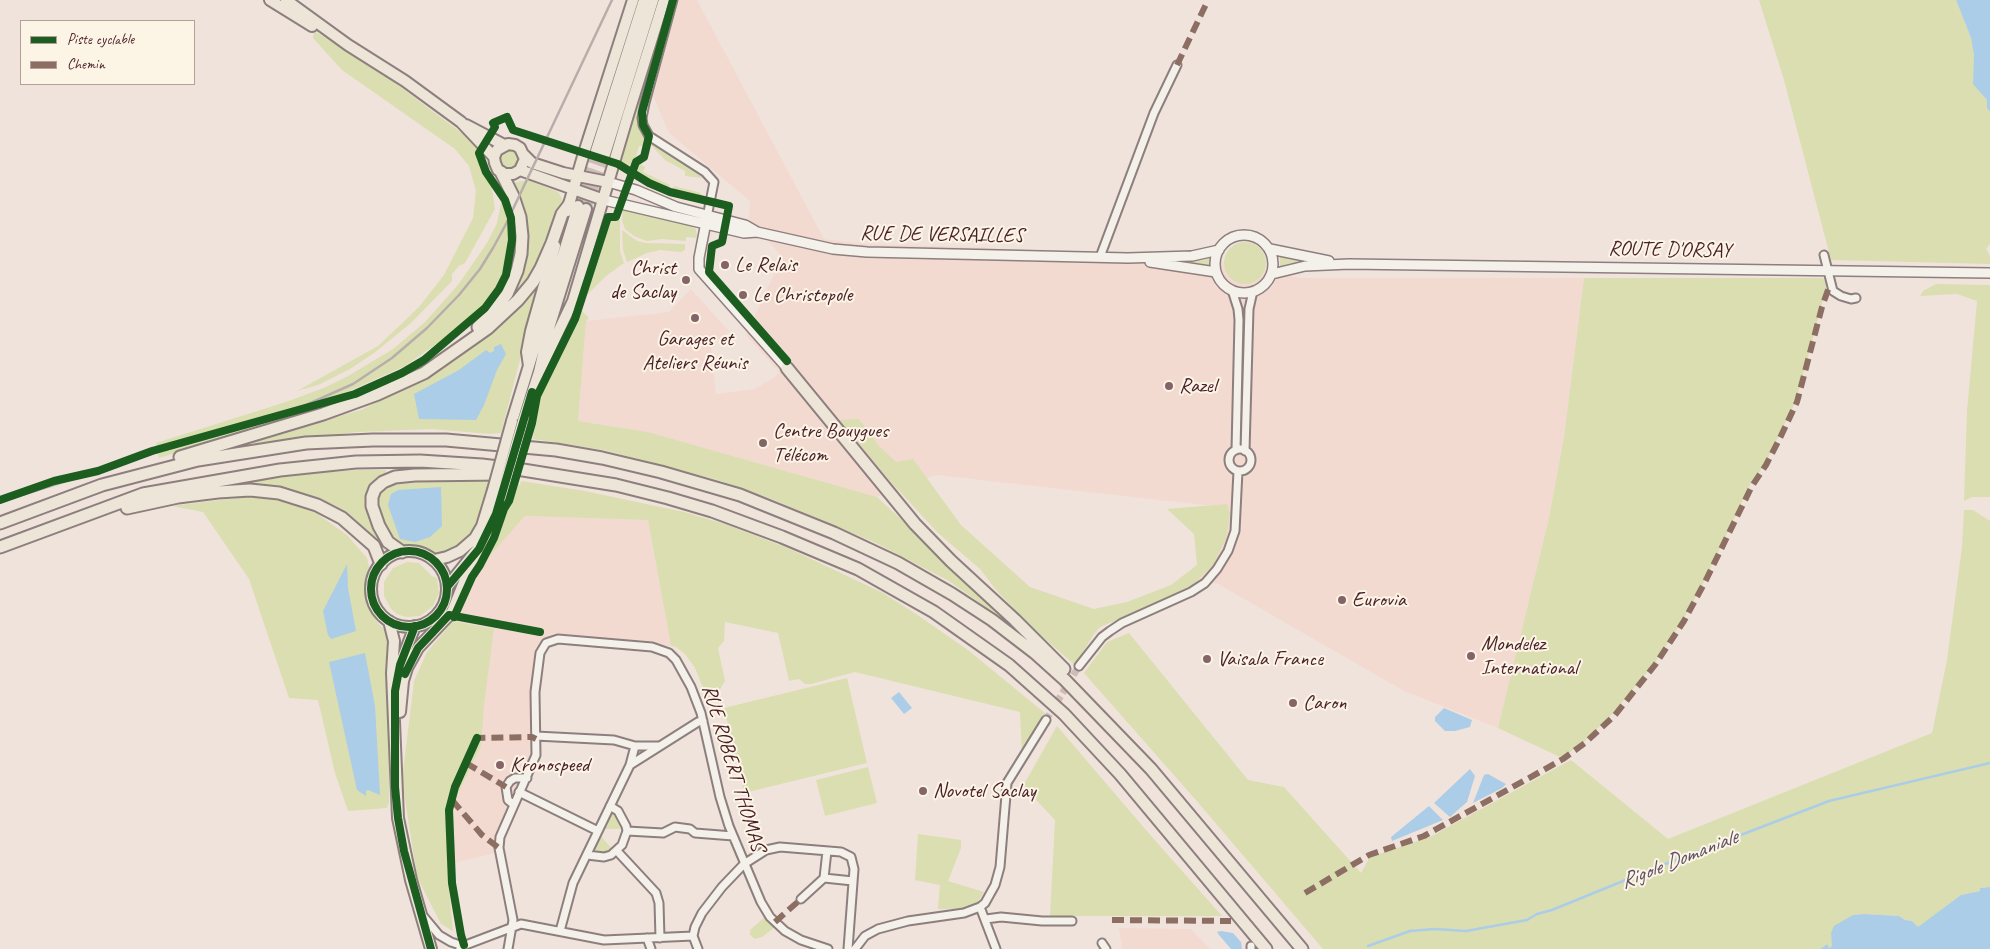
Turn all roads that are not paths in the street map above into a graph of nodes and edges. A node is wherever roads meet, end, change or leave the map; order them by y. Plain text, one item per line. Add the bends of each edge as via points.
1 (270, 0) edge
2 (286, 0) edge
3 (634, 0) edge
4 (644, 0) edge
5 (653, 0) edge
6 (664, 0) edge
7 (673, 0) edge
8 (348, 45) junction
9 (1177, 65) dead end
10 (461, 122) junction
11 (504, 145) junction
12 (524, 156) junction
13 (494, 157) junction
14 (520, 170) junction
15 (501, 172) junction
16 (577, 175) junction
17 (608, 182) junction
18 (574, 190) junction
19 (604, 200) junction
20 (578, 207) junction
21 (706, 220) junction
22 (1270, 249) junction
23 (1218, 250) junction
24 (1824, 255) dead end
25 (1100, 257) junction
26 (1128, 258) junction
27 (1349, 264) junction
28 (1828, 270) junction
29 (1216, 272) junction
30 (1990, 273) edge
31 (1272, 274) junction
32 (1232, 290) junction
33 (1253, 291) junction
34 (1856, 298) dead end
35 (785, 366) joint
36 (539, 372) junction
37 (411, 378) junction
38 (518, 421) junction
39 (1236, 450) junction
40 (1245, 451) junction
41 (160, 469) junction
42 (523, 470) junction
43 (1238, 471) junction
44 (498, 491) junction
45 (89, 514) junction
46 (496, 514) junction
47 (0, 523) edge
48 (0, 547) edge
49 (402, 552) junction
50 (434, 560) junction
51 (381, 564) junction
52 (447, 587) junction
53 (389, 621) junction
54 (415, 626) junction
55 (1079, 666) tunnel mouth
56 (1073, 688) junction
57 (394, 707) junction
58 (1046, 720) tunnel mouth
59 (703, 721) junction
60 (536, 736) junction
61 (635, 746) junction
62 (658, 746) junction
63 (394, 750) junction
64 (630, 765) junction
65 (527, 778) junction
66 (520, 792) junction
67 (514, 805) junction
68 (610, 806) junction
69 (598, 831) junction
70 (627, 831) junction
71 (733, 836) junction
72 (617, 851) junction
73 (827, 851) junction
74 (587, 855) junction
75 (744, 864) junction
76 (824, 878) junction
77 (853, 881) junction
78 (801, 899) dead end
79 (980, 907) junction
80 (421, 912) junction
81 (986, 918) junction
82 (1072, 921) dead end
83 (512, 926) junction
84 (560, 931) junction
85 (692, 936) junction
86 (647, 938) junction
87 (660, 938) junction
88 (461, 947) edge
89 (824, 948) edge
90 (431, 949) edge
91 (508, 949) edge
92 (651, 949) edge
93 (698, 949) edge
94 (848, 949) edge
95 (855, 949) edge
96 (996, 949) edge
97 (1266, 949) edge
98 (1302, 949) edge

1 - 8 main road
2 - 8 main road
3 - 16 main road
4 - 5 main road via 600,153
6 - 17 main road
7 - 21 street via 645,103 643,125 649,136 705,172 714,182
8 - 10 main road
9 - 25 street via 1154,113
10 - 11 main road
10 - 13 main road
11 - 12 main road via 518,146
11 - 13 main road
12 - 14 main road
12 - 16 main road via 532,163
13 - 15 main road
14 - 15 main road via 509,175
14 - 18 main road
15 - 37 highway via 517,206 521,226 519,263 511,287 485,321
16 - 17 main road
16 - 18 main road
17 - 19 main road
17 - 21 main road, RUE DE VERSAILLES via 631,188
18 - 19 main road
18 - 20 main road
19 - 21 main road, RUE DE VERSAILLES
19 - 36 main road via 573,301
20 - 36 main road
20 - 37 highway via 562,214 540,268 518,300 474,339 424,373
20 - 38 main road via 537,307
21 - 25 main road, RUE DE VERSAILLES via 744,232 757,232 825,248 867,252
21 - 35 main road via 699,269
22 - 23 main road via 1259,238 1244,234 1229,239
22 - 27 main road, ROUTE D'ORSAY
22 - 31 main road
23 - 26 main road, RUE DE VERSAILLES via 1192,256
23 - 29 main road
24 - 28 street
25 - 26 main road, RUE DE VERSAILLES
26 - 29 main road, RUE DE VERSAILLES
27 - 28 main road, ROUTE D'ORSAY
27 - 31 main road, ROUTE D'ORSAY via 1305,266
28 - 30 main road, ROUTE D'ORSAY
28 - 34 street via 1833,291
29 - 32 main road
31 - 33 main road via 1264,285
32 - 33 main road
32 - 39 street via 1239,320
33 - 40 street via 1249,309
35 - 56 highway via 915,524 1066,672
36 - 38 main road
37 - 41 highway via 364,400 169,461
38 - 44 main road, bridge
39 - 40 street
39 - 43 street via 1229,461
40 - 43 street via 1251,458 1250,464 1245,470
41 - 47 highway via 102,485
41 - 56 highway via 306,443 415,439 548,449 661,472 788,513 898,563 992,620
42 - 45 highway via 420,461 310,466 144,494
42 - 49 highway via 520,474 415,475 383,482 375,489 372,506 388,542
42 - 97 highway via 616,484 737,520 858,569 934,612 1009,665 1064,714 1138,795
43 - 55 street via 1235,531 1217,569 1205,583 1191,592 1122,623 1102,636
44 - 46 main road
44 - 50 main road via 475,538 463,549
45 - 48 highway
45 - 51 highway via 98,516 139,504 218,492 250,490 279,493 317,505 342,518 374,546
46 - 52 main road via 479,549
46 - 63 main road via 484,550 466,577 452,612 418,648 407,668
49 - 50 main road via 419,552
49 - 51 main road
50 - 52 main road via 445,577
51 - 53 main road via 374,575 372,594 380,612
52 - 54 main road via 444,605 439,612 424,624
53 - 54 main road
53 - 57 main road via 394,641
54 - 57 main road via 400,665
56 - 98 highway via 1157,775
57 - 63 main road
58 - 79 street via 1007,783 1000,867 990,894
59 - 60 street, RUE ROBERT THOMAS via 682,669 669,654 652,647 587,640 550,640 542,648 539,662 535,692
59 - 62 street
59 - 71 street, RUE ROBERT THOMAS via 720,797
60 - 61 street via 614,740
60 - 65 street via 536,755
61 - 62 street
61 - 64 street
62 - 64 street
63 - 80 main road via 398,818
64 - 68 street
65 - 66 street
65 - 67 street via 515,778 506,787 508,800
66 - 67 street
66 - 69 street
67 - 83 street via 502,830 498,848
68 - 69 street
68 - 70 street via 623,818
69 - 74 street
70 - 71 street via 663,833 675,827 695,833
70 - 72 street
71 - 75 street, RUE ROBERT THOMAS
72 - 74 street via 604,857
72 - 87 street via 656,893
73 - 75 street via 774,847
73 - 76 street
73 - 77 street via 851,857
74 - 84 street via 570,890
75 - 85 street via 702,913
75 - 89 street, RUE ROBERT THOMAS via 766,912 779,926 801,940
76 - 77 street
76 - 78 street
77 - 94 street
79 - 81 street
79 - 95 street via 964,913 884,926 865,936
80 - 88 street via 439,935
80 - 90 main road
81 - 82 street
81 - 96 street
83 - 84 street via 527,924
83 - 88 street
83 - 91 street
84 - 86 street via 604,940
85 - 87 street
85 - 93 street
86 - 87 street
86 - 92 street

